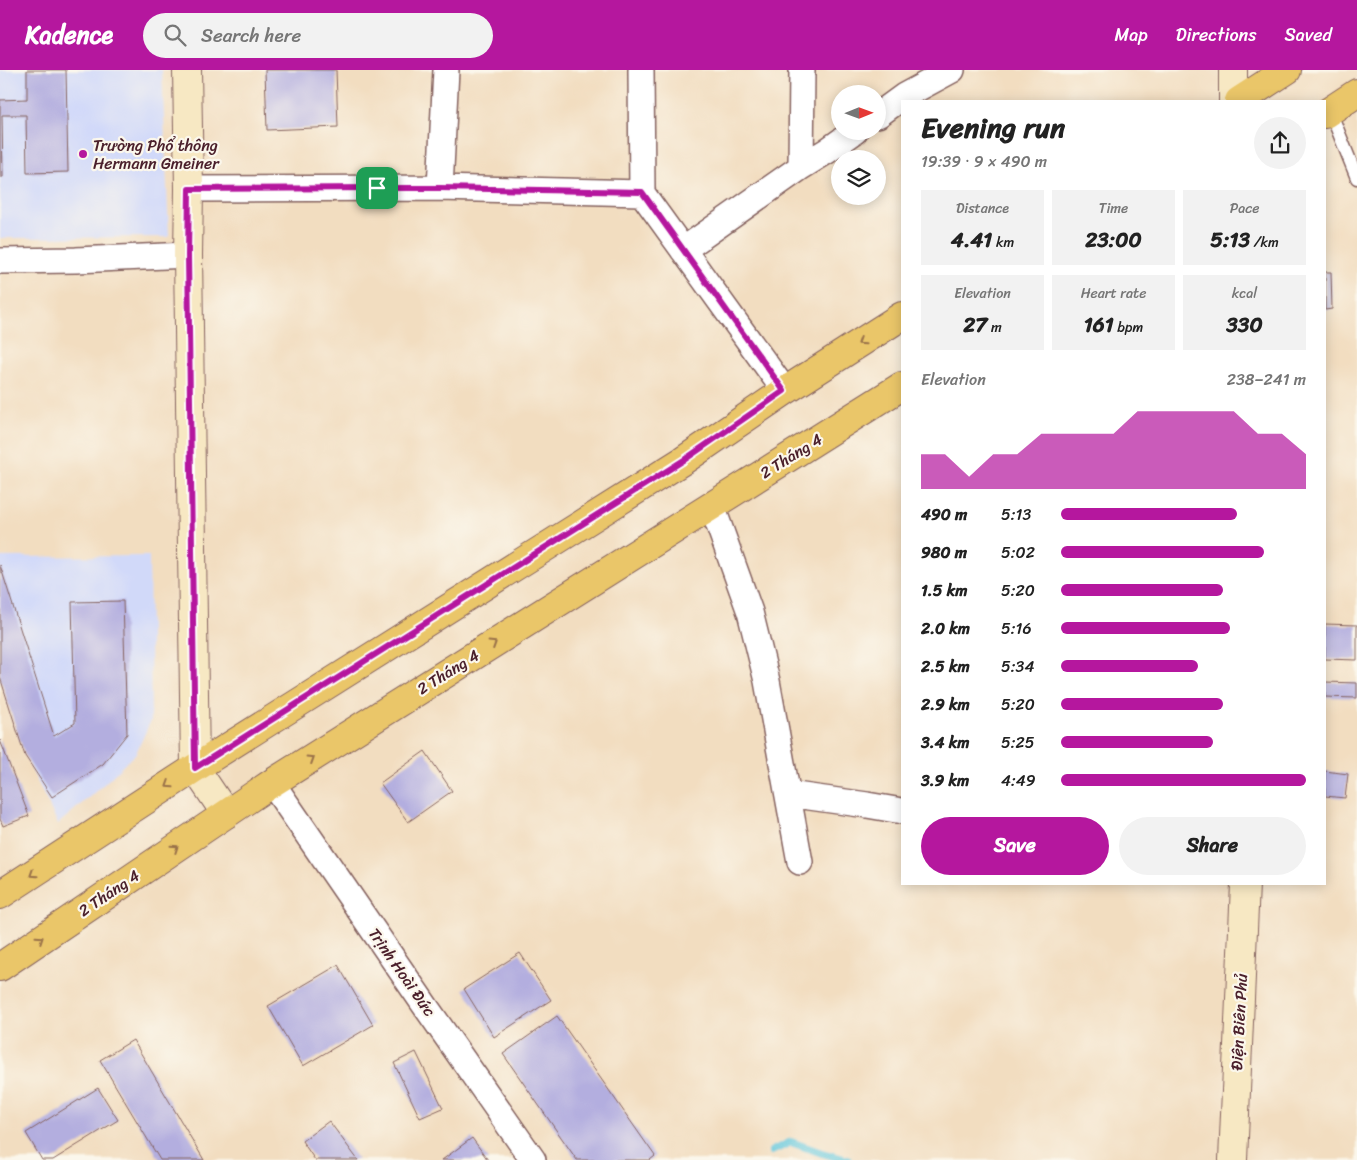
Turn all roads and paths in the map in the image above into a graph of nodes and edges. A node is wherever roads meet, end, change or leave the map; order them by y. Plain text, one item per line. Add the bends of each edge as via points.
1 (187, 70) edge
2 (446, 70) edge
3 (641, 70) edge
4 (802, 70) edge
5 (952, 70) edge
6 (1233, 70) edge
7 (1287, 70) edge
8 (1357, 93) edge
9 (1233, 100) edge
10 (1241, 100) edge
11 (886, 109) edge
12 (1327, 113) edge
13 (842, 140) edge
14 (801, 167) junction
15 (1357, 178) edge
16 (440, 188) junction
17 (189, 189) junction
18 (642, 192) junction
19 (683, 250) junction
20 (188, 255) junction
21 (0, 261) edge
22 (901, 317) edge
23 (901, 387) edge
24 (784, 391) junction
25 (712, 506) junction
26 (195, 768) junction
27 (272, 783) junction
28 (788, 794) junction
29 (901, 811) edge
30 (226, 814) junction
31 (800, 862) dead end
32 (1246, 885) edge
33 (0, 895) edge
34 (0, 967) edge
35 (533, 1160) edge
36 (1233, 1160) edge

1 - 17 street
2 - 16 street
3 - 18 street
4 - 14 street
5 - 11 street
6 - 9 street
7 - 10 main road
8 - 12 main road
12 - 15 lane
13 - 14 street
14 - 19 street
16 - 17 street
16 - 18 street
17 - 20 street
18 - 19 street
19 - 24 street
20 - 21 street
20 - 26 street
22 -> 24 main road
23 - 25 main road, 2 Tháng 4
24 - 26 main road via 684,460
27 -> 25 main road, 2 Tháng 4
25 - 28 street via 750,612 767,681
26 - 30 street
26 -> 33 main road
27 - 30 main road, 2 Tháng 4
27 - 35 street, Trịnh Hoài Đức
28 - 29 street
28 - 31 street
34 -> 30 main road, 2 Tháng 4
32 - 36 street, Điện Biên Phủ

